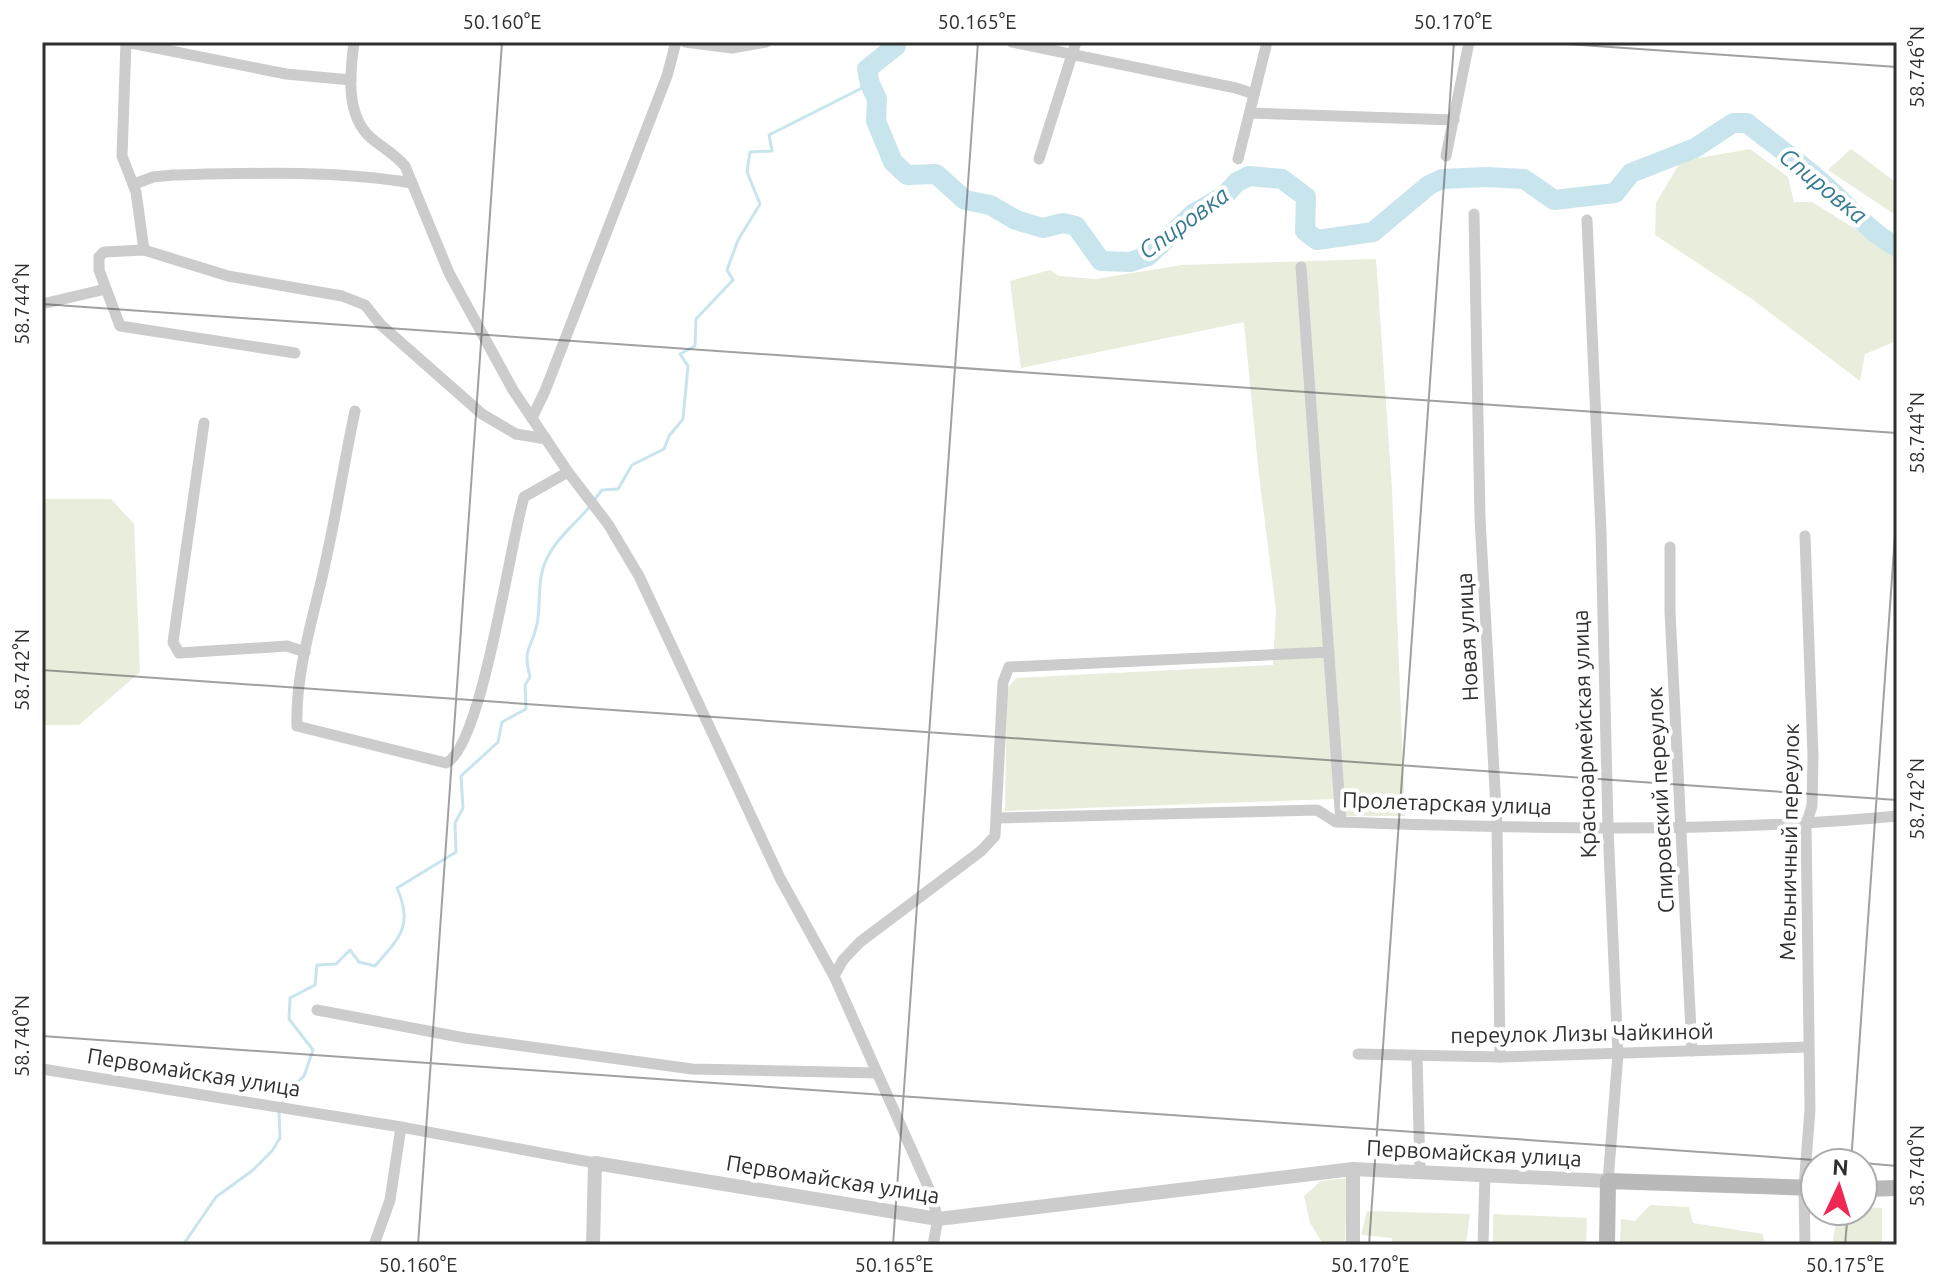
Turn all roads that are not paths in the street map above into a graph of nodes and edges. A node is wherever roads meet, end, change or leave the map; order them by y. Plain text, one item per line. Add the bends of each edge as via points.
1 (126, 42) edge
2 (354, 42) edge
3 (676, 42) edge
4 (685, 42) edge
5 (766, 42) edge
6 (1012, 42) edge
7 (1076, 42) edge
8 (1267, 42) edge
9 (1469, 42) edge
10 (1072, 54) junction
11 (351, 80) junction
12 (1254, 94) junction
13 (1250, 113) junction
14 (1454, 120) junction
15 (1446, 156) dead end
16 (1039, 159) dead end
17 (1238, 159) dead end
18 (412, 183) junction
19 (134, 184) junction
20 (1474, 214) dead end
21 (1587, 220) dead end
22 (144, 250) junction
23 (1301, 267) dead end
24 (106, 289) junction
25 (42, 304) edge
26 (295, 353) dead end
27 (355, 411) dead end
28 (532, 418) junction
29 (204, 423) dead end
30 (546, 439) junction
31 (568, 472) junction
32 (1805, 536) dead end
33 (1670, 547) dead end
34 (305, 652) junction
35 (1329, 652) junction
36 (1897, 816) edge
37 (998, 818) junction
38 (1341, 822) junction
39 (1806, 825) junction
40 (1497, 826) junction
41 (1681, 827) junction
42 (1608, 828) junction
43 (834, 976) junction
44 (317, 1010) dead end
45 (1807, 1047) junction
46 (1692, 1051) junction
47 (1358, 1054) dead end
48 (1618, 1054) junction
49 (1417, 1056) junction
50 (1500, 1057) junction
51 (42, 1069) edge
52 (877, 1073) junction
53 (401, 1127) junction
54 (1810, 1147) edge
55 (595, 1163) junction
56 (1353, 1169) junction
57 (1420, 1171) junction
58 (1485, 1175) junction
59 (1608, 1181) junction
60 (1799, 1187) edge
61 (938, 1219) junction
62 (374, 1245) edge
63 (593, 1245) edge
64 (933, 1245) edge
65 (1353, 1245) edge
66 (1483, 1245) edge
67 (1607, 1245) edge

1 - 11 street via 286,74
1 - 19 street via 122,156
2 - 11 street
3 - 28 street
4 - 5 street via 732,48
6 - 10 street
7 - 10 street
8 - 12 street
9 - 14 street
10 - 12 street
10 - 16 street
11 - 18 street via 360,125 396,155
12 - 13 street
13 - 14 street
13 - 17 street
14 - 15 street
18 - 19 street via 300,173 173,175
18 - 28 street via 449,273
19 - 22 street
20 - 40 street, Новая улица via 1480,518
21 - 42 street, Красноармейская улица
22 - 24 street via 104,252 99,257
22 - 30 street via 228,276 342,296 365,305 482,414 516,434
23 - 35 street
24 - 25 street
24 - 26 street via 120,326
27 - 34 street
28 - 30 street
29 - 34 street via 173,642 179,653 287,646
30 - 31 street
31 - 34 street via 524,497 475,711 451,761 297,726
31 - 43 street via 601,513 639,576 780,878
32 - 39 street, Мельничный переулок via 1813,756 1812,806
33 - 41 street, Спировский переулок
35 - 37 street via 1009,667 1003,682
35 - 38 street
36 - 39 street, Пролетарская улица
37 - 38 street, Пролетарская улица via 1317,810
37 - 43 street via 995,836 981,851 860,942
38 - 40 street, Пролетарская улица
39 - 41 street, Пролетарская улица
39 - 45 street, Мельничный переулок
40 - 42 street, Пролетарская улица
40 - 50 street, Новая улица
41 - 42 street, Пролетарская улица
41 - 46 street, Спировский переулок
42 - 48 street, Красноармейская улица
43 - 52 street
44 - 52 street via 465,1038 692,1069
45 - 46 street, переулок Лизы Чайкиной
45 - 54 street, Мельничный переулок
46 - 48 street, переулок Лизы Чайкиной
47 - 49 street, переулок Лизы Чайкиной
48 - 50 street, переулок Лизы Чайкиной
48 - 59 street, Красноармейская улица
49 - 50 street, переулок Лизы Чайкиной
49 - 57 street
51 - 53 street, Первомайская улица
52 - 61 street
53 - 55 street, Первомайская улица
53 - 62 street via 390,1200
55 - 61 street, Первомайская улица
55 - 63 street
56 - 57 street, Первомайская улица
56 - 61 street, Первомайская улица
56 - 65 street
57 - 58 street, Первомайская улица
58 - 59 street, Первомайская улица
58 - 66 street
59 - 60 main road, Первомайская улица
59 - 67 main road, Красноармейская улица
61 - 64 street

